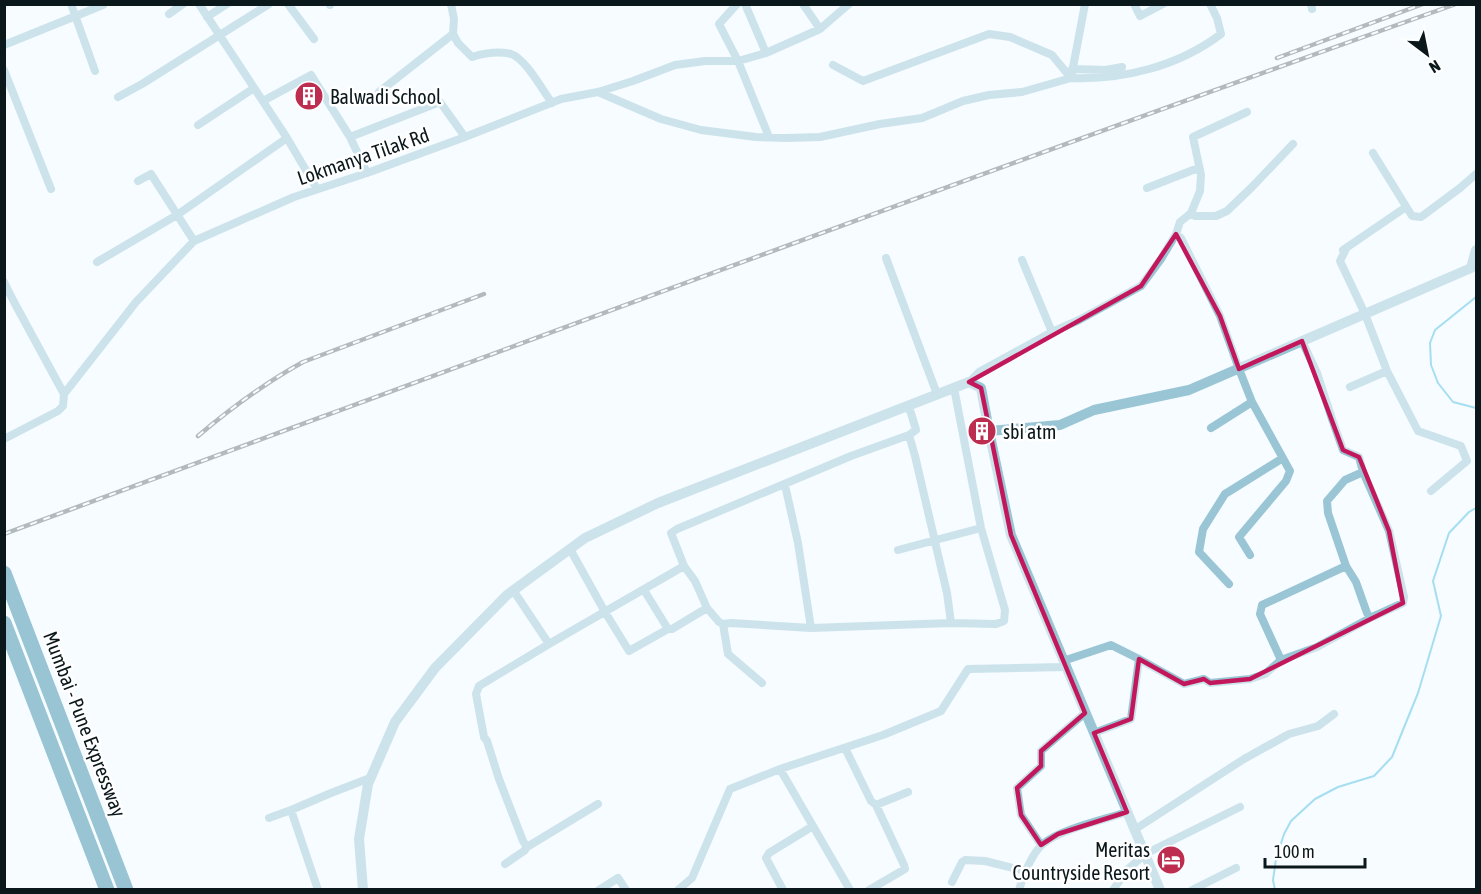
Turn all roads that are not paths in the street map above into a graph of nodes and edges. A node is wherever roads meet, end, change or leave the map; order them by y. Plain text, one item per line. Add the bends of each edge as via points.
1 (71, 4) edge
2 (183, 4) edge
3 (199, 4) edge
4 (227, 4) edge
5 (269, 4) edge
6 (288, 4) edge
7 (451, 4) edge
8 (737, 4) edge
9 (745, 4) edge
10 (803, 4) edge
11 (849, 4) edge
12 (1085, 4) edge
13 (1134, 4) edge
14 (1164, 4) edge
15 (1210, 4) edge
16 (103, 5) edge
17 (169, 14) dead end
18 (75, 16) junction
19 (207, 17) junction
20 (820, 29) junction
21 (453, 34) junction
22 (220, 36) junction
23 (314, 39) dead end
24 (4, 45) edge
25 (766, 53) junction
26 (738, 61) junction
27 (833, 64) dead end
28 (1122, 67) dead end
29 (1072, 69) junction
30 (4, 70) edge
31 (95, 71) dead end
32 (1071, 78) junction
33 (254, 88) junction
34 (379, 92) dead end
35 (598, 92) junction
36 (118, 98) dead end
37 (262, 101) junction
38 (552, 103) junction
39 (1247, 112) dead end
40 (198, 125) dead end
41 (350, 137) junction
42 (465, 137) junction
43 (769, 137) junction
44 (286, 138) junction
45 (1293, 144) dead end
46 (1373, 153) dead end
47 (1199, 169) junction
48 (367, 173) junction
49 (1476, 174) edge
50 (138, 181) dead end
51 (1147, 188) dead end
52 (51, 189) dead end
53 (318, 189) junction
54 (1406, 207) junction
55 (1191, 213) junction
56 (177, 215) junction
57 (1176, 234) junction
58 (194, 241) junction
59 (1476, 250) edge
60 (886, 258) dead end
61 (1022, 260) dead end
62 (97, 262) dead end
63 (1474, 272) edge
64 (4, 282) edge
65 (1365, 314) junction
66 (1052, 332) junction
67 (1302, 341) junction
68 (1239, 369) junction
69 (1387, 371) junction
70 (969, 382) junction
71 (1350, 387) dead end
72 (954, 388) junction
73 (64, 394) junction
74 (937, 394) junction
75 (1252, 402) junction
76 (907, 406) junction
77 (1211, 428) dead end
78 (989, 431) junction
79 (909, 435) junction
80 (4, 439) edge
81 (1283, 458) junction
82 (1364, 471) junction
83 (785, 484) junction
84 (1431, 491) dead end
85 (981, 528) junction
86 (934, 541) junction
87 (570, 549) junction
88 (898, 550) dead end
89 (1250, 555) dead end
90 (684, 566) junction
91 (1346, 566) junction
92 (4, 573) edge
93 (1229, 584) dead end
94 (513, 590) junction
95 (644, 590) junction
96 (707, 608) junction
97 (605, 612) junction
98 (1370, 618) junction
99 (4, 623) edge
100 (951, 623) junction
101 (723, 624) junction
102 (812, 628) junction
103 (668, 629) junction
104 (549, 644) junction
105 (1139, 659) junction
106 (1281, 660) junction
107 (1064, 664) junction
108 (762, 683) dead end
109 (1085, 713) junction
110 (1334, 714) dead end
111 (1094, 733) junction
112 (845, 748) junction
113 (780, 769) junction
114 (370, 778) junction
115 (908, 792) dead end
116 (598, 804) dead end
117 (876, 805) junction
118 (1240, 807) dead end
119 (291, 810) junction
120 (1127, 812) junction
121 (269, 818) dead end
122 (813, 826) junction
123 (1134, 830) junction
124 (1041, 845) junction
125 (527, 847) junction
126 (1145, 854) junction
127 (506, 864) dead end
128 (1236, 868) dead end
129 (1025, 871) junction
130 (952, 882) dead end
131 (687, 886) edge
132 (106, 890) edge
133 (126, 890) edge
134 (318, 890) edge
135 (363, 890) edge
136 (599, 890) edge
137 (626, 890) edge
138 (678, 890) edge
139 (783, 890) edge
140 (850, 890) edge
141 (869, 890) edge
142 (1019, 890) edge
143 (1113, 890) edge
144 (1160, 890) edge
145 (1192, 890) edge

1 - 18 street
2 - 17 street
3 - 19 street
4 - 19 street
5 - 22 street
6 - 23 street
7 - 21 street
8 - 26 street via 719,24
9 - 25 street
10 - 20 street
11 - 20 street, Lokmanya Tilak Rd
12 - 29 street
13 - 14 street via 1140,16
15 - 32 street via 1221,34 1207,44 1136,74
16 - 18 street
18 - 24 street
18 - 31 street
19 - 22 street
20 - 25 street, Lokmanya Tilak Rd
21 - 34 street
21 - 38 street via 472,57 489,52 517,58
22 - 33 street
22 - 36 street
25 - 26 street, Lokmanya Tilak Rd
26 - 35 street, Lokmanya Tilak Rd via 675,65
26 - 43 street
27 - 32 street via 863,81 989,33 1010,37 1052,55
28 - 29 street
29 - 32 street
30 - 52 street
32 - 43 street via 1022,92 963,101 922,118 820,137
33 - 37 street
33 - 40 street
35 - 38 street, Lokmanya Tilak Rd
35 - 43 street via 662,119 701,130
37 - 41 street via 311,75
37 - 44 street
38 - 42 street, Lokmanya Tilak Rd
39 - 47 street via 1193,137
41 - 42 street via 440,102
41 - 48 street
42 - 48 street, Lokmanya Tilak Rd
44 - 53 street
44 - 56 street
45 - 55 street via 1227,211 1216,216
46 - 54 street
47 - 51 street
47 - 55 street via 1200,191
48 - 53 street, Lokmanya Tilak Rd
49 - 54 street via 1421,217 1412,216
50 - 56 street via 151,174
53 - 58 street, Lokmanya Tilak Rd
54 - 65 street via 1342,251 1340,261
55 - 57 street via 1180,222
56 - 58 street
56 - 62 street
57 - 66 street via 1141,286
57 - 68 street via 1221,316
58 - 73 street, Lokmanya Tilak Rd via 136,302
59 - 63 street
60 - 74 street
61 - 66 street
63 - 65 street
64 - 73 street
65 - 67 street
65 - 69 street
66 - 70 street via 979,372
67 - 68 street
67 - 82 street via 1343,450 1359,457
68 - 75 street
68 - 78 street via 1189,390 1094,410 1060,425
69 - 71 street
69 - 84 street via 1418,431 1461,446 1467,461
70 - 72 street
70 - 78 street via 981,388
72 - 74 street
72 - 85 street
73 - 80 street, Lokmanya Tilak Rd via 63,406 58,411
74 - 76 street
75 - 77 street
75 - 81 street
76 - 79 street via 916,430
76 - 87 street via 658,502
78 - 107 street via 1011,535
79 - 83 street
79 - 86 street
81 - 89 street via 1290,471 1286,481 1239,537
81 - 93 street via 1225,494 1203,529 1199,552
82 - 91 street via 1345,480 1327,501
82 - 98 street via 1389,531 1404,597 1403,603
83 - 90 street via 671,533
83 - 102 street
85 - 86 street
85 - 100 street via 1005,610 1004,621
86 - 88 street
86 - 100 street
87 - 94 street
87 - 97 street
90 - 95 street
90 - 96 street
91 - 98 street
91 - 106 street via 1262,604 1260,614
92 - 133 highway, Mumbai - Pune Expressway
94 - 104 street
94 - 114 street via 435,668 395,722
95 - 97 street
95 - 103 street
96 - 101 street
96 - 103 street
97 - 103 street via 629,651
97 - 104 street
98 - 106 street via 1317,647
99 - 132 highway, Mumbai - Pune Expressway
100 - 102 street
101 - 102 street
101 - 108 street via 728,654
104 - 125 street via 479,686 476,694 484,737
105 - 106 street via 1184,684 1204,679 1210,683 1250,679 1266,674
105 - 107 street via 1111,645
105 - 111 street via 1131,719
107 - 109 street
107 - 112 street via 968,669 941,711
109 - 111 street
109 - 124 street via 1041,751 1041,766 1017,788 1021,815
110 - 123 street via 1318,726 1289,734 1244,759
111 - 120 street
112 - 113 street
112 - 117 street
113 - 122 street
113 - 131 street via 730,789
114 - 119 street
114 - 135 street via 359,839
115 - 117 street
116 - 125 street
117 - 141 street via 905,869
118 - 126 street
119 - 121 street
119 - 134 street
120 - 123 street
120 - 124 street via 1058,834
122 - 139 street via 766,858
122 - 140 street
123 - 126 street
124 - 129 street
125 - 127 street
126 - 143 street
126 - 144 street
128 - 145 street
129 - 130 street via 965,860
129 - 142 street
131 - 138 street
136 - 137 street via 618,878

